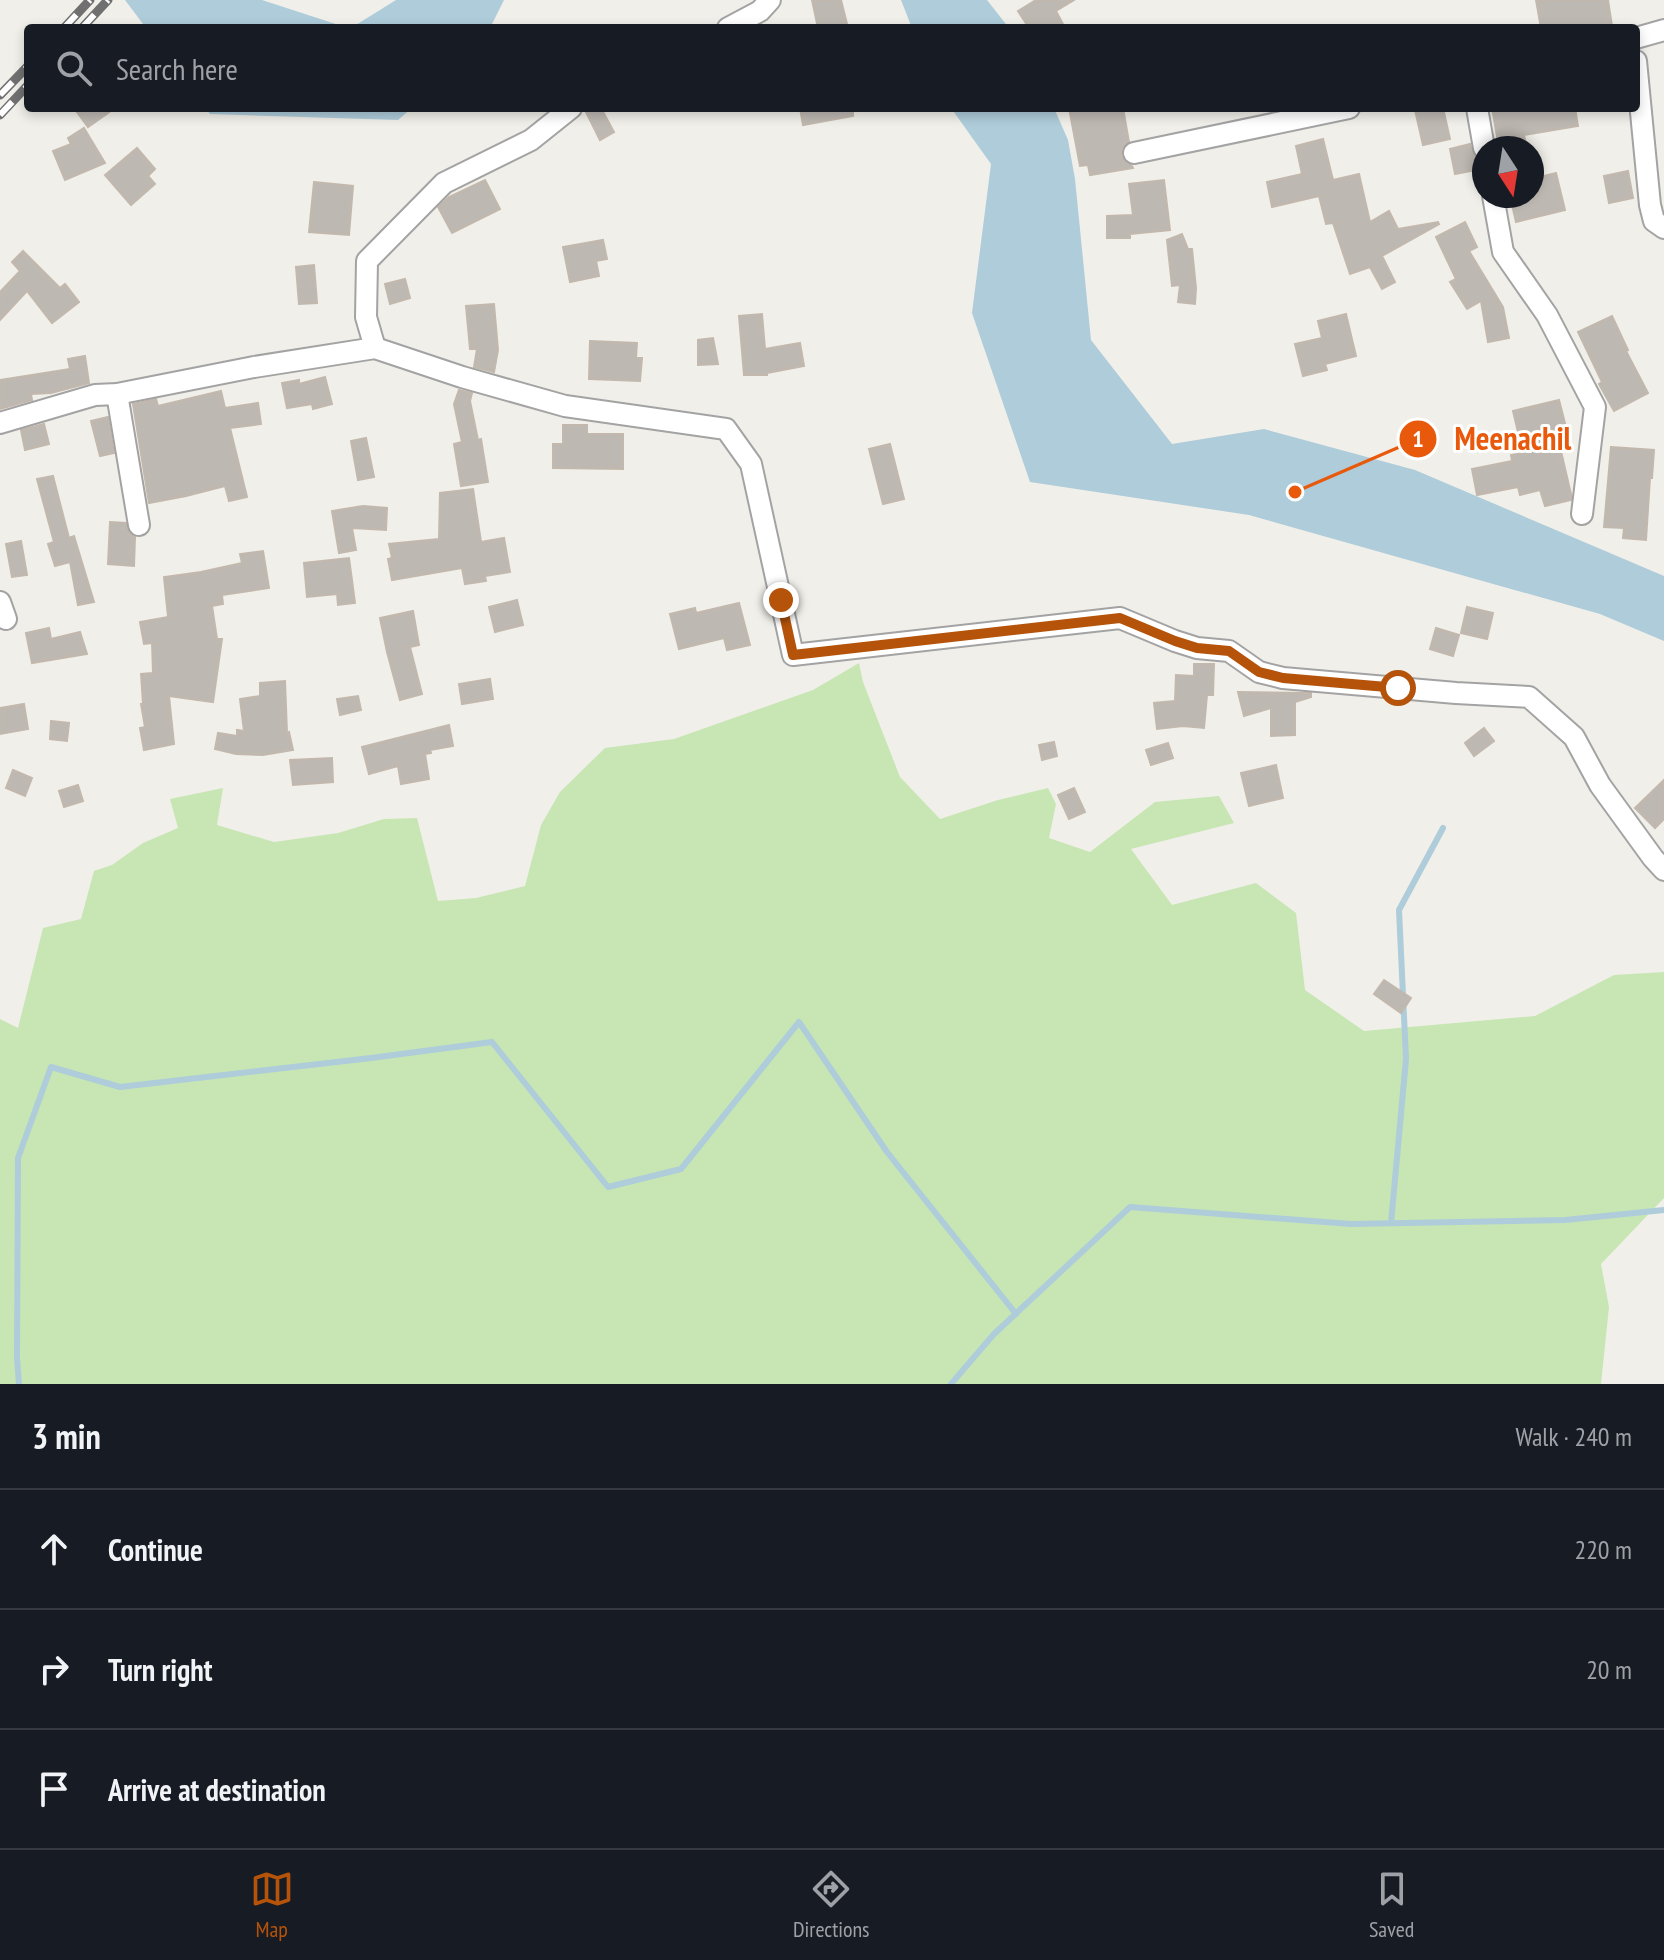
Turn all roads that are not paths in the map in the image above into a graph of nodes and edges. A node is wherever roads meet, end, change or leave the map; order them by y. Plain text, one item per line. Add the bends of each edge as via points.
1 (770, 0) edge
2 (736, 24) edge
3 (1664, 30) edge
4 (1640, 37) edge
5 (1640, 102) edge
6 (566, 112) edge
7 (1330, 112) edge
8 (1478, 112) edge
9 (1482, 136) edge
10 (1134, 153) dead end
11 (1495, 208) edge
12 (1664, 228) edge
13 (375, 348) junction
14 (117, 394) junction
15 (0, 423) edge
16 (1582, 514) dead end
17 (139, 525) dead end
18 (1664, 870) edge

1 - 2 street
3 - 4 street
5 - 12 street via 1650,205 1654,221
6 - 13 street via 531,140 444,183 367,261 366,317
7 - 10 street
8 - 9 street
11 - 16 street via 1503,252 1547,315 1595,407
13 - 14 street
13 - 18 street via 565,406 726,429 751,464 793,655 1120,618 1197,648 1229,651 1259,672 1283,678 1529,697 1574,737 1600,785
14 - 15 street via 95,395
14 - 17 street

